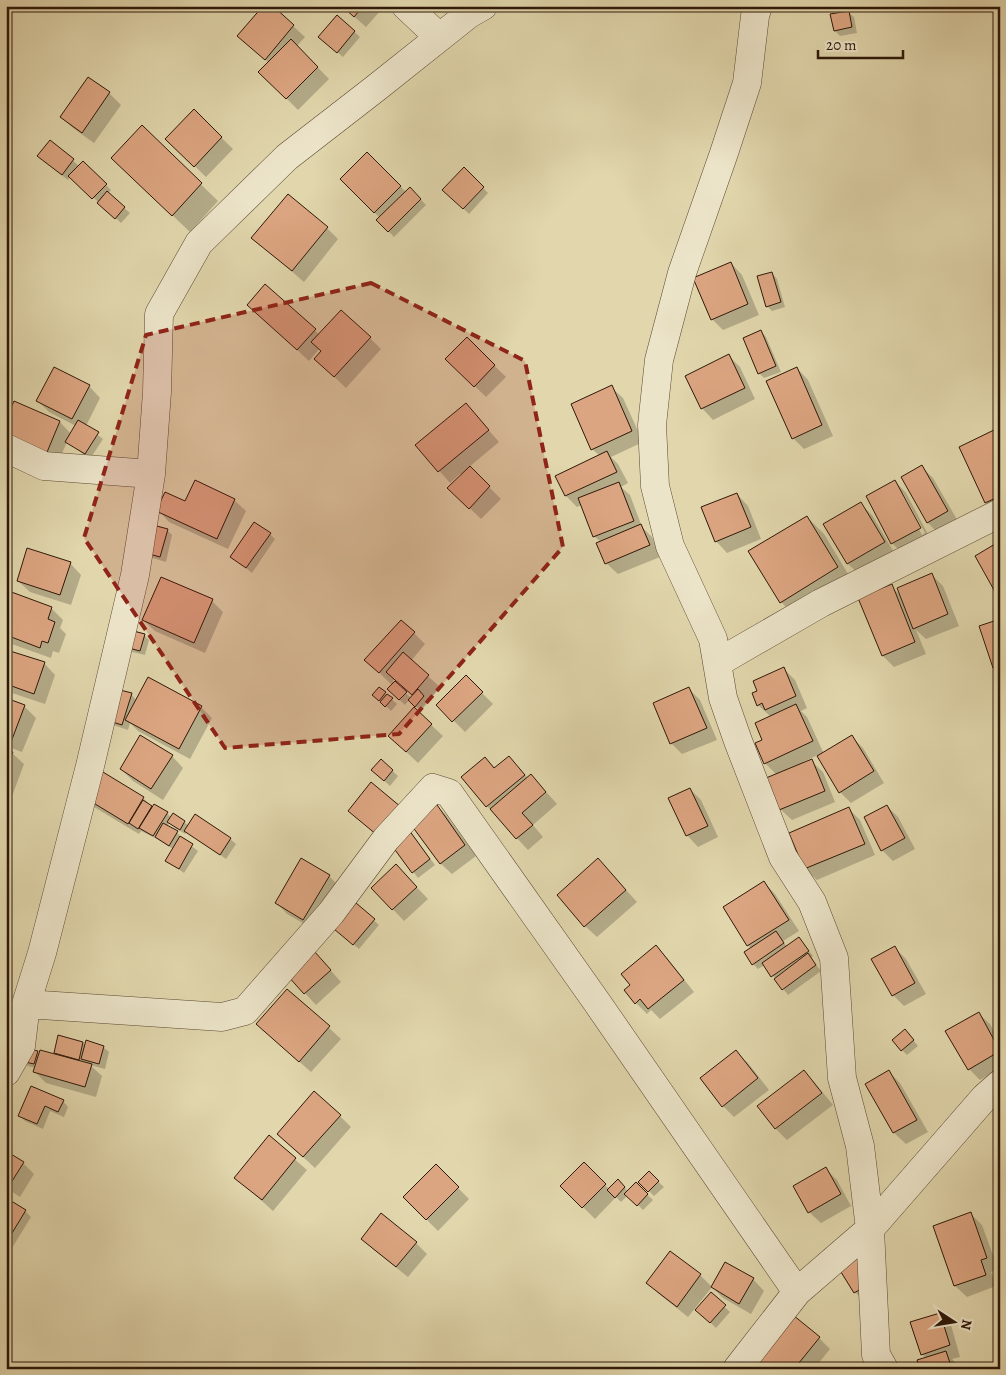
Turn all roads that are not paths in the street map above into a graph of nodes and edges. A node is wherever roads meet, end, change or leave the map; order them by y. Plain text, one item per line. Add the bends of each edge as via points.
1 (406, 6) edge
2 (483, 6) edge
3 (758, 6) edge
4 (439, 37) junction
5 (6, 448) edge
6 (151, 474) junction
7 (1000, 513) edge
8 (717, 663) junction
9 (26, 1004) junction
10 (6, 1072) edge
11 (1000, 1084) edge
12 (870, 1229) junction
13 (797, 1292) junction
14 (737, 1369) edge
15 (884, 1369) edge

1 - 4 street
2 - 4 street
3 - 8 street via 754,16 747,83 682,273 659,360 652,425 655,486 670,546 713,639
4 - 6 street via 287,157 200,243 159,314
5 - 6 street via 44,466
6 - 9 street via 135,575 90,766
7 - 8 street via 821,603
8 - 12 street via 723,698 783,857 812,902 834,958 842,1078 860,1146
9 - 10 street via 21,1046
9 - 13 street via 222,1017 245,1011 331,913 386,839 433,788 449,793
11 - 12 street
12 - 13 street
12 - 15 street via 876,1356
13 - 14 street

